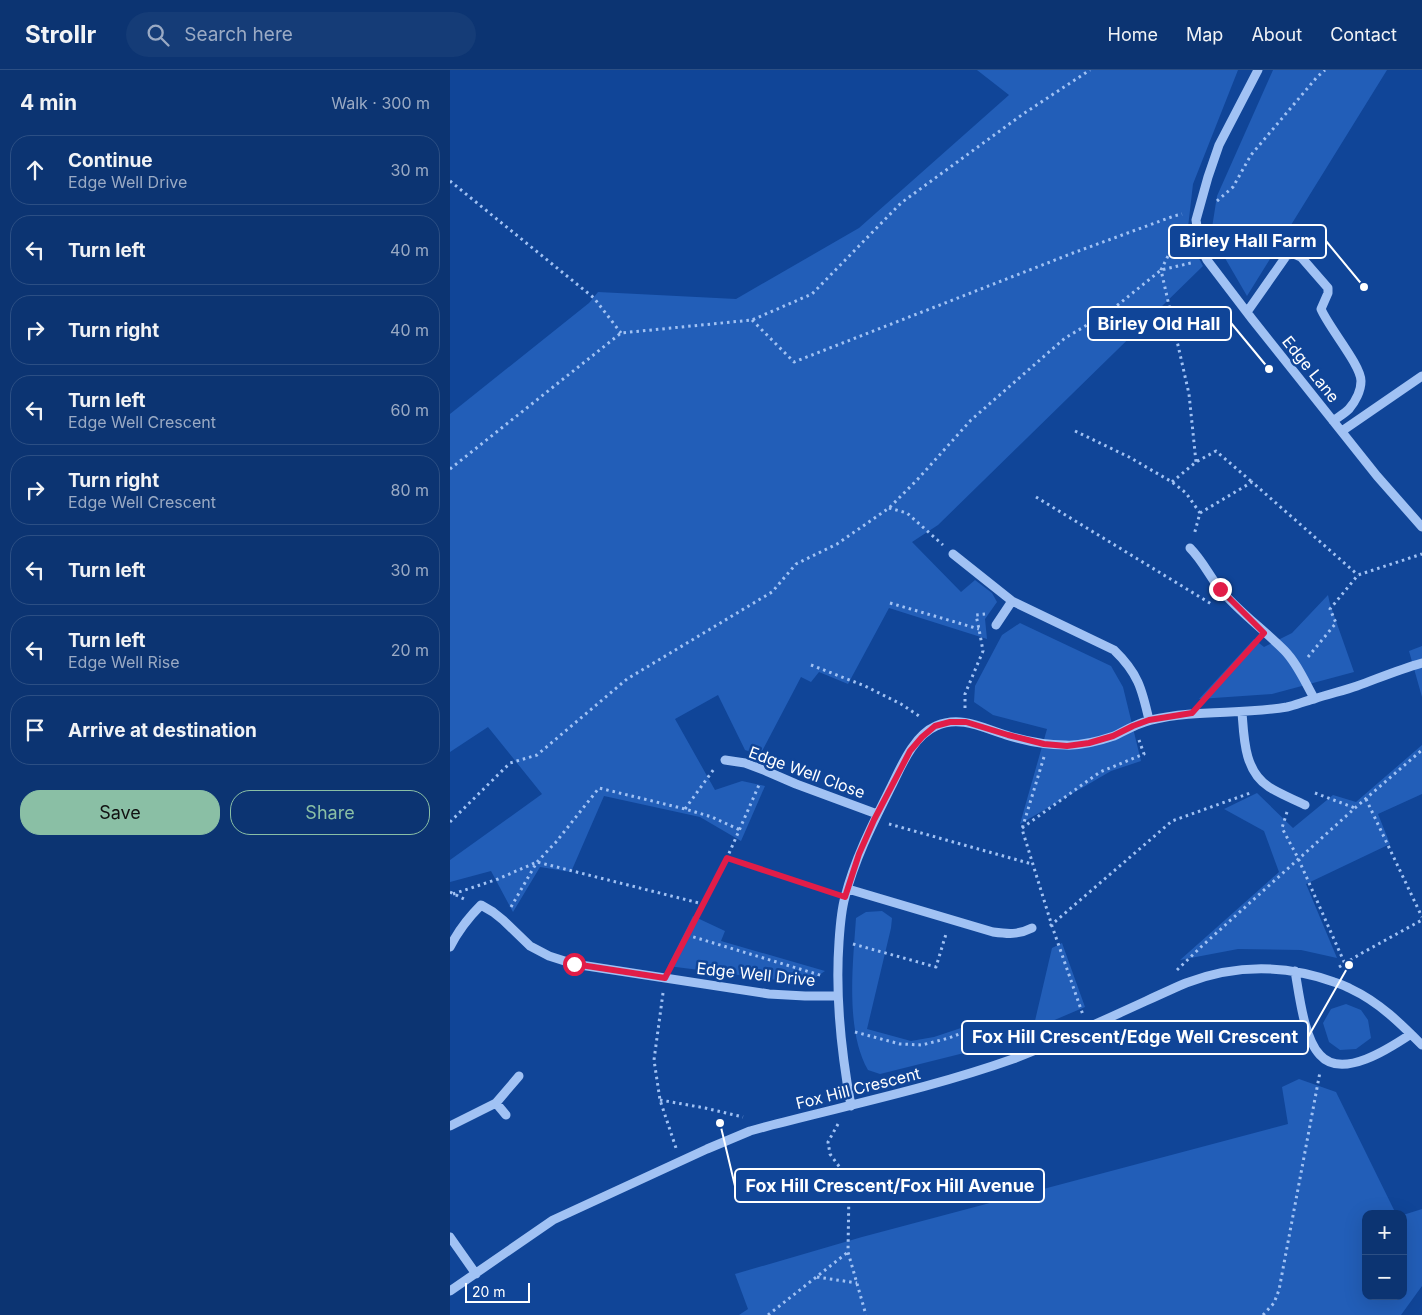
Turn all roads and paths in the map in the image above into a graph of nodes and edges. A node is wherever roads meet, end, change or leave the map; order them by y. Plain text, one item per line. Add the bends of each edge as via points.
1 (1090, 70) edge
2 (1258, 70) edge
3 (1325, 70) edge
4 (450, 181) edge
5 (1197, 215) junction
6 (1207, 260) junction
7 (1161, 270) junction
8 (1247, 312) junction
9 (752, 320) junction
10 (621, 333) junction
11 (1422, 376) edge
12 (1333, 421) junction
13 (1075, 431) dead end
14 (1342, 432) junction
15 (1196, 462) junction
16 (450, 469) edge
17 (1172, 482) junction
18 (1252, 482) junction
19 (1036, 497) dead end
20 (889, 508) junction
21 (1200, 513) junction
22 (1422, 527) edge
23 (1190, 548) joint
24 (953, 554) joint
25 (1422, 554) edge
26 (1358, 575) junction
27 (1012, 601) junction
28 (890, 603) dead end
29 (1237, 606) junction
30 (1005, 612) junction
31 (996, 624) dead end
32 (980, 629) junction
33 (1264, 633) junction
34 (1422, 663) edge
35 (811, 665) dead end
36 (1299, 670) junction
37 (1314, 698) junction
38 (1242, 712) junction
39 (1192, 713) junction
40 (1149, 720) junction
41 (966, 722) junction
42 (935, 726) junction
43 (1133, 726) junction
44 (1048, 744) junction
45 (1422, 750) edge
46 (725, 760) joint
47 (766, 771) junction
48 (1268, 787) junction
49 (1291, 798) junction
50 (1366, 799) junction
51 (1305, 805) dead end
52 (1355, 808) junction
53 (685, 809) junction
54 (875, 817) junction
55 (450, 822) edge
56 (1022, 829) junction
57 (740, 830) junction
58 (727, 858) junction
59 (1298, 858) junction
60 (537, 862) junction
61 (1033, 864) junction
62 (847, 893) junction
63 (452, 894) dead end
64 (703, 904) junction
65 (1422, 918) edge
66 (951, 919) junction
67 (503, 920) junction
68 (1052, 926) junction
69 (1032, 928) joint
70 (687, 936) junction
71 (839, 941) junction
72 (450, 947) edge
73 (1345, 964) junction
74 (1295, 971) junction
75 (665, 978) junction
76 (1321, 978) junction
77 (838, 981) junction
78 (1165, 993) junction
79 (838, 996) junction
80 (840, 1028) junction
81 (1088, 1028) junction
82 (1411, 1034) junction
83 (1422, 1045) edge
84 (1015, 1058) junction
85 (1323, 1058) junction
86 (520, 1076) dead end
87 (660, 1100) junction
88 (496, 1103) junction
89 (851, 1106) junction
90 (506, 1115) dead end
91 (743, 1118) dead end
92 (450, 1126) edge
93 (680, 1162) junction
94 (450, 1237) edge
95 (848, 1252) junction
96 (476, 1274) junction
97 (817, 1277) junction
98 (857, 1283) junction
99 (450, 1291) edge
100 (768, 1315) edge
101 (866, 1315) edge
102 (1263, 1315) edge

1 - 9 path via 900,202 812,294
2 - 5 street via 1219,145
3 - 5 path via 1251,155 1233,187
4 - 10 path via 594,298
5 - 6 street, Edge Lane via 1200,246
5 - 7 path
5 - 9 path via 1174,216 1072,253 794,362
6 - 7 path
6 - 8 street, Edge Lane
7 - 15 path via 1188,394
7 - 20 path via 1109,312 1065,338 970,420
8 - 12 street, Edge Lane
8 - 12 street via 1287,255 1301,257 1328,288 1322,309 1325,318 1357,367 1361,380 1358,394 1349,409
9 - 10 path
10 - 16 path
11 - 14 street
12 - 14 street, Edge Lane
13 - 17 path via 1129,456
14 - 22 street, Edge Lane
15 - 17 path
15 - 18 path via 1216,451
17 - 21 path via 1186,493
18 - 21 path
18 - 26 path
19 - 29 path via 1214,606
20 - 24 path via 907,514
20 - 55 path via 837,544 796,564 772,592 627,679 537,755 510,763
21 - 23 path
23 - 29 street via 1220,589
24 - 27 street
25 - 26 path
26 - 36 path via 1330,608 1336,623
27 - 30 street
27 - 40 street via 1114,650 1127,662 1138,680
28 - 32 path
29 - 33 street
30 - 31 street
30 - 32 path via 976,615
32 - 41 path via 983,651 965,694
33 - 36 street via 1285,651
33 - 39 path
34 - 37 street
35 - 42 path via 865,686
36 - 37 street
37 - 38 street via 1290,706
38 - 39 street
38 - 48 street via 1249,761 1256,775
39 - 40 street
40 - 43 street
41 - 42 street
41 - 44 street
42 - 54 street via 910,751
43 - 44 street via 1089,743
43 - 56 path via 1144,754 1100,772
44 - 56 path
45 - 50 path
46 - 47 street, Edge Well Close
46 - 53 path via 711,771
47 - 54 street, Edge Well Close
47 - 57 path
48 - 49 street
48 - 68 path via 1172,821
49 - 51 street
49 - 52 path via 1306,790
49 - 59 path via 1282,828
50 - 52 path
50 - 65 path
52 - 59 path
53 - 57 path
53 - 60 path via 599,788
54 - 61 path
54 - 62 street
56 - 61 path
57 - 58 path
58 - 62 path
58 - 64 path
59 - 73 path
59 - 78 path via 1178,968
60 - 63 path
60 - 64 path
60 - 67 path
61 - 68 path
62 - 66 street
62 - 71 street
64 - 70 path
65 - 73 path
66 - 69 street via 992,932 1010,934
66 - 71 path via 936,967
67 - 72 street, Edge Well Drive via 481,905 456,934
67 - 75 street, Edge Well Drive via 530,946 549,956 574,964
68 - 69 path
68 - 81 path
70 - 75 path
70 - 77 path
71 - 77 street
73 - 76 path
74 - 76 street, Fox Hill Crescent
74 - 78 street, Fox Hill Crescent via 1272,968 1241,970 1196,980
74 - 85 street via 1308,1031
75 - 79 street, Edge Well Drive via 769,994
75 - 87 path via 654,1060
76 - 82 street, Fox Hill Crescent via 1352,989 1373,1002
77 - 79 street
78 - 81 street, Fox Hill Crescent
79 - 80 street
80 - 84 path via 900,1044 922,1045 972,1029 1005,1028
80 - 89 street
81 - 84 street, Fox Hill Crescent
82 - 83 street, Fox Hill Crescent
82 - 85 street via 1361,1061 1344,1065
84 - 89 street, Fox Hill Crescent
85 - 102 path via 1278,1290 1274,1303
86 - 88 street
87 - 91 path
87 - 93 path
88 - 90 street
88 - 92 street
89 - 93 street, Fox Hill Crescent via 750,1131
89 - 95 path via 828,1142 830,1154 844,1173 849,1188
93 - 96 street, Fox Hill Crescent via 553,1220
94 - 96 street
95 - 97 path
95 - 98 path
96 - 99 street, Fox Hill Crescent
97 - 98 path
97 - 100 path
98 - 101 path

